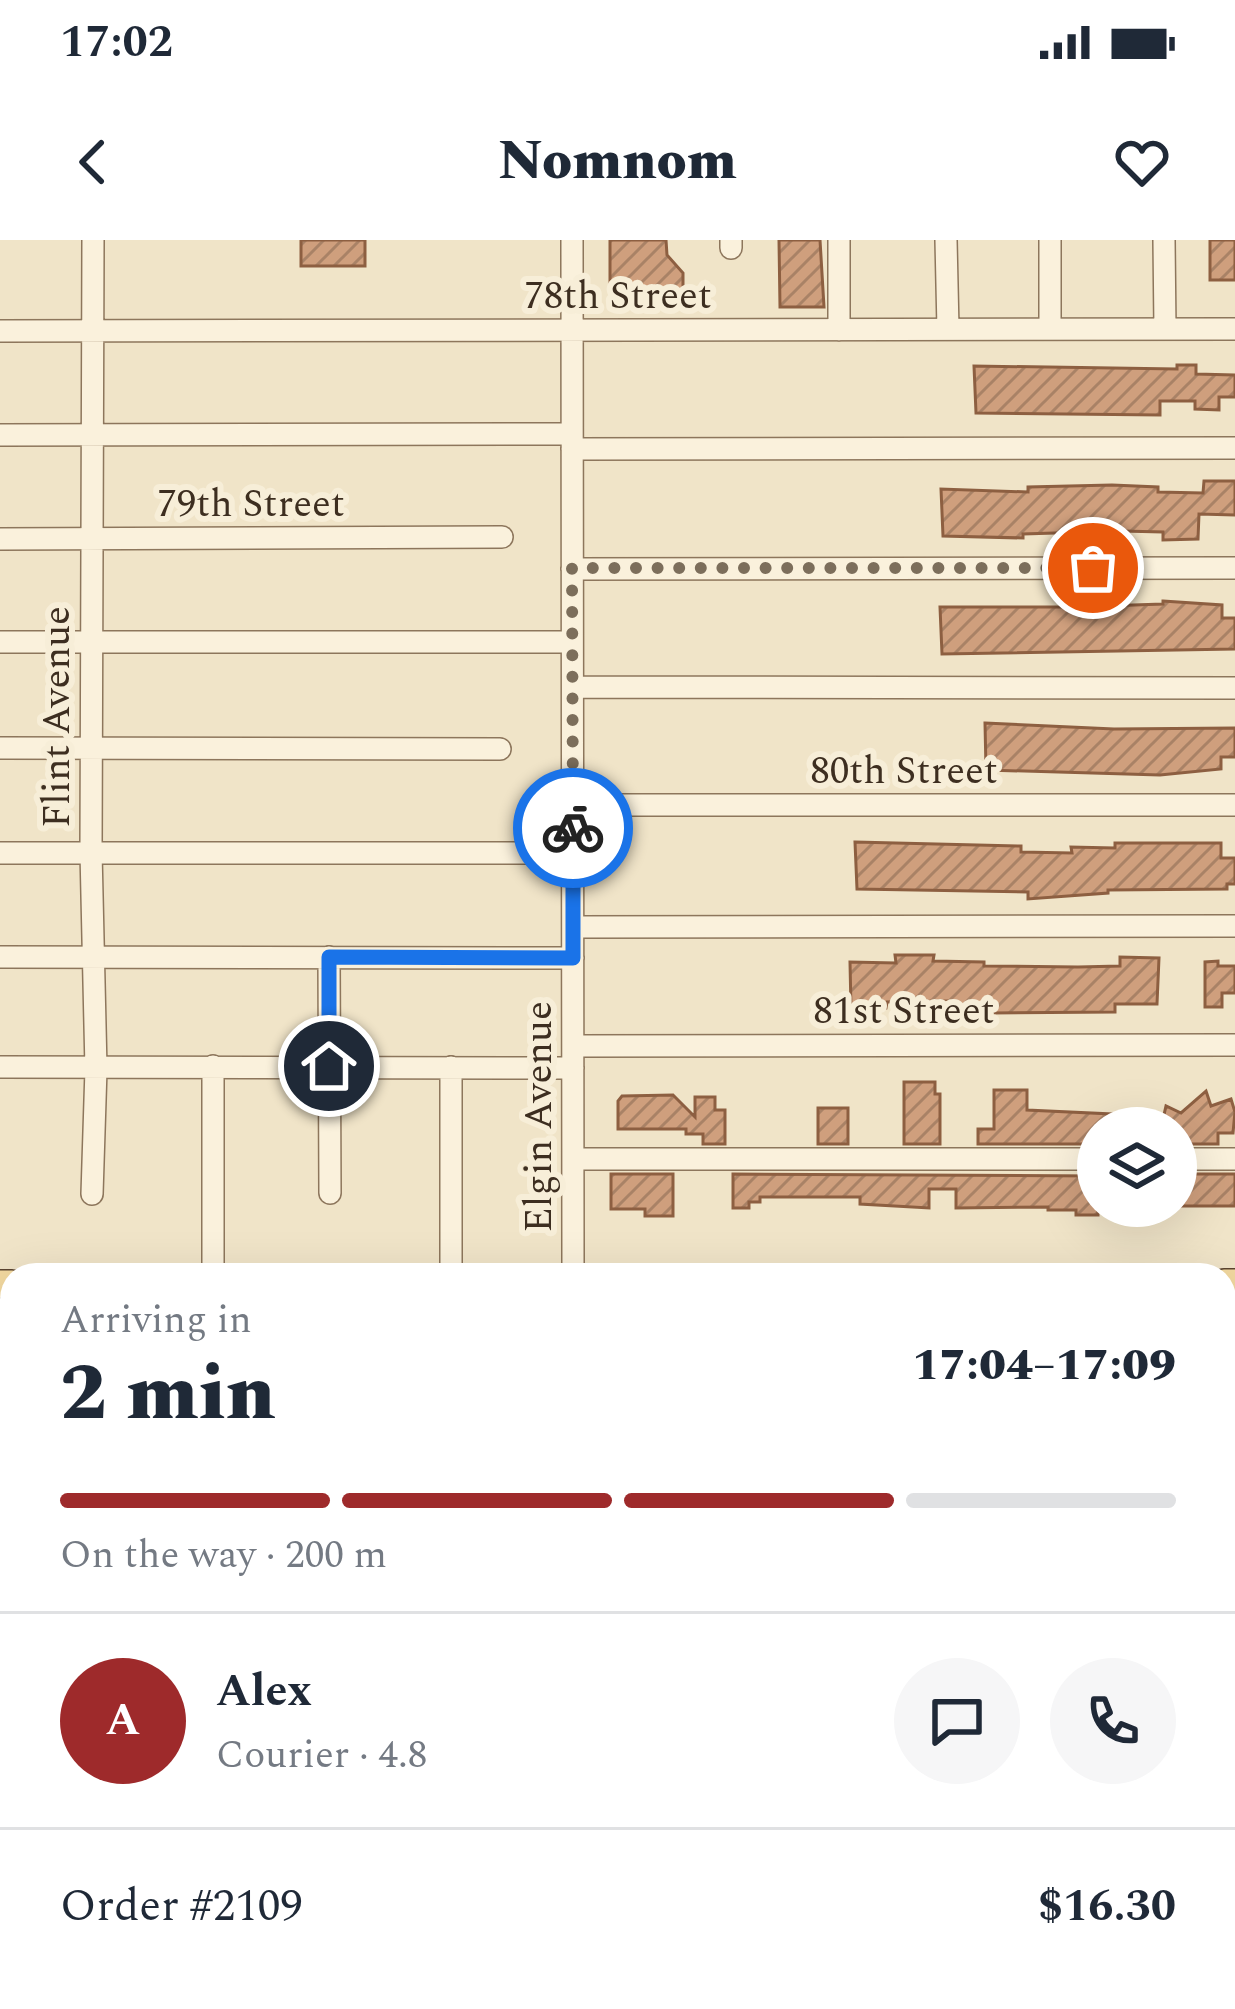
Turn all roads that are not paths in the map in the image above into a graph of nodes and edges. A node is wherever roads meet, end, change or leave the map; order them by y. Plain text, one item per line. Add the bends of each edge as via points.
1 (93, 240) edge
2 (572, 240) edge
3 (839, 240) edge
4 (946, 240) edge
5 (1050, 240) edge
6 (1164, 240) edge
7 (572, 329) junction
8 (839, 329) junction
9 (947, 329) junction
10 (1050, 329) junction
11 (1166, 329) junction
12 (1235, 329) edge
13 (0, 331) edge
14 (93, 331) junction
15 (0, 435) edge
16 (93, 435) junction
17 (572, 441) junction
18 (1235, 448) edge
19 (502, 537) dead end
20 (0, 538) edge
21 (91, 538) junction
22 (572, 568) junction
23 (1235, 568) edge
24 (0, 642) edge
25 (572, 642) junction
26 (91, 644) junction
27 (573, 687) junction
28 (1235, 688) edge
29 (0, 748) edge
30 (91, 748) junction
31 (500, 749) dead end
32 (573, 805) junction
33 (1235, 805) edge
34 (91, 852) junction
35 (0, 853) edge
36 (573, 853) junction
37 (1235, 926) edge
38 (573, 927) junction
39 (0, 957) edge
40 (329, 957) junction
41 (91, 958) junction
42 (573, 958) junction
43 (1235, 1045) edge
44 (573, 1057) junction
45 (213, 1066) junction
46 (329, 1066) junction
47 (0, 1067) edge
48 (451, 1067) junction
49 (96, 1069) junction
50 (573, 1159) junction
51 (1077, 1159) edge
52 (1197, 1159) edge
53 (1235, 1159) edge
54 (330, 1193) dead end
55 (92, 1194) dead end
56 (213, 1263) edge
57 (451, 1263) edge
58 (573, 1263) edge

1 - 14 street, Flint Avenue
2 - 7 street, Elgin Avenue
3 - 8 street
4 - 9 street
5 - 10 street
6 - 11 street
7 - 8 street, 78th Street
7 - 14 street, 78th Street
7 - 17 street, Elgin Avenue
8 - 9 street, 78th Street
9 - 10 street, 78th Street
10 - 11 street, 78th Street
11 - 12 street, 78th Street
13 - 14 street, 78th Street
14 - 16 street, Flint Avenue
15 - 16 street
16 - 17 street
16 - 21 street, Flint Avenue
17 - 18 street
17 - 22 street, Elgin Avenue
19 - 21 street, 79th Street
20 - 21 street, 79th Street
21 - 26 street, Flint Avenue
22 - 23 street
22 - 25 street, Elgin Avenue
24 - 26 street
25 - 26 street
25 - 27 street, Elgin Avenue
26 - 30 street, Flint Avenue
27 - 28 street
27 - 32 street, Elgin Avenue
29 - 30 street
30 - 31 street
30 - 34 street, Flint Avenue
32 - 33 street, 80th Street
32 - 36 street, Elgin Avenue
34 - 35 street
34 - 36 street
34 - 41 street, Flint Avenue
36 - 38 street, Elgin Avenue
37 - 38 street
38 - 42 street, Elgin Avenue
39 - 41 street
40 - 41 street
40 - 42 street
40 - 46 street
41 - 49 street, Flint Avenue
42 - 44 street, Elgin Avenue
43 - 44 street, 81st Street
44 - 48 street, 81st Street
44 - 50 street, Elgin Avenue
45 - 46 street, 81st Street
45 - 49 street, 81st Street
45 - 56 street
46 - 48 street, 81st Street
46 - 54 street
47 - 49 street, 81st Street
48 - 57 street
49 - 55 street, Flint Avenue
50 - 51 street
50 - 58 street, Elgin Avenue
52 - 53 street

